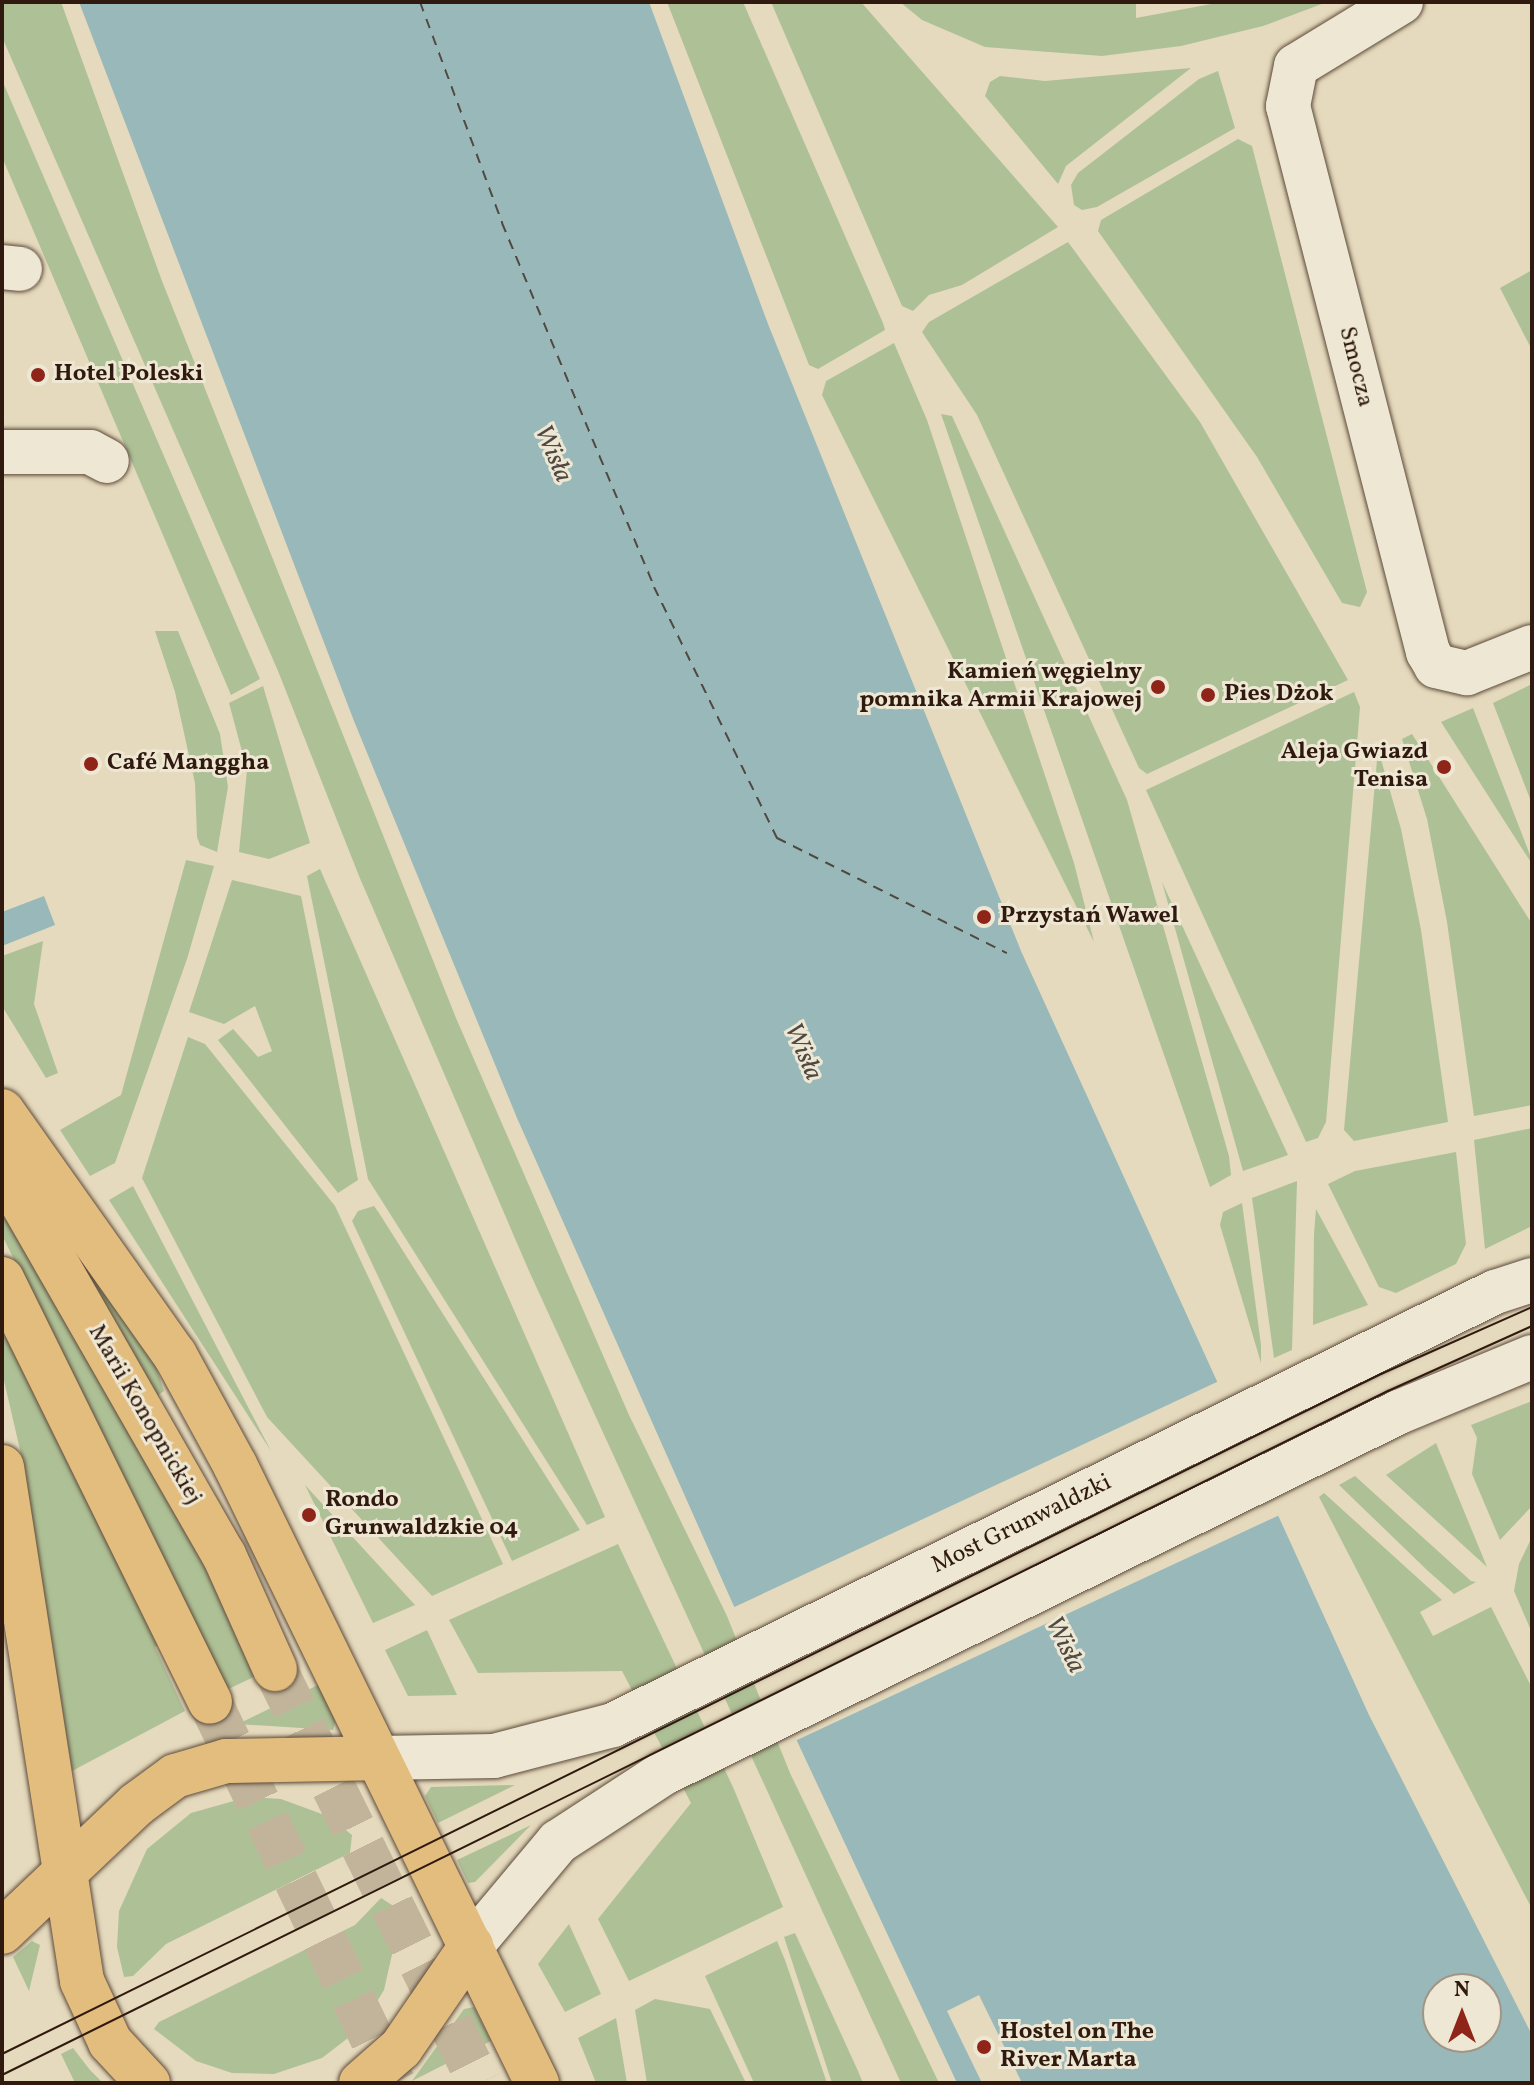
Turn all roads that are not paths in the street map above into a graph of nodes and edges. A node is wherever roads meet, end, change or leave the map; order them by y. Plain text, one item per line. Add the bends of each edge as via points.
1 (1401, 2) edge
2 (2, 452) edge
3 (107, 461) dead end
4 (1532, 647) edge
5 (2, 1111) edge
6 (2, 1168) edge
7 (2, 1279) edge
8 (1532, 1280) edge
9 (1532, 1357) edge
10 (2, 1467) edge
11 (7, 1547) edge
12 (275, 1669) tunnel mouth
13 (210, 1702) tunnel mouth
14 (377, 1758) junction
15 (63, 1877) junction
16 (2, 1932) edge
17 (471, 1946) junction
18 (148, 2083) edge
19 (361, 2083) edge
20 (537, 2083) edge

1 - 4 street, Smocza via 1296,66 1288,106 1428,652 1436,666 1467,673
2 - 3 street via 90,452
5 - 14 main road via 175,1355 235,1465
6 - 12 main road, Marii Konopnickiej via 224,1555
7 - 13 main road
8 - 14 street, Most Grunwaldzki via 1495,1292 582,1737 454,1759
9 - 17 street via 1399,1412 613,1802 558,1842
10 - 11 main road
11 - 15 main road
14 - 15 main road via 264,1758 197,1767 147,1795
14 - 17 main road
15 - 16 main road
15 - 18 main road via 92,2008 115,2049
17 - 19 main road via 401,2048
17 - 20 main road

